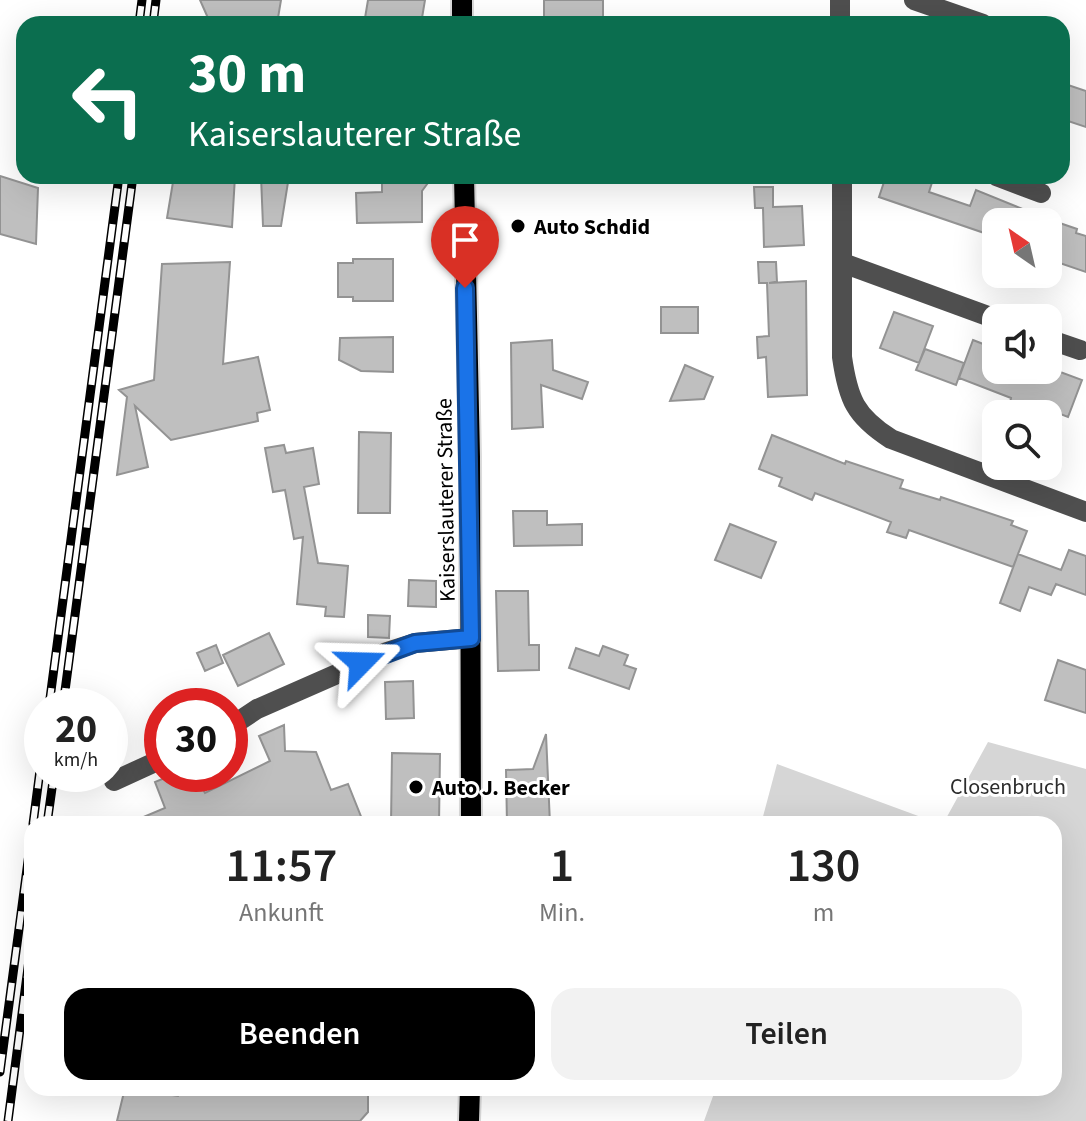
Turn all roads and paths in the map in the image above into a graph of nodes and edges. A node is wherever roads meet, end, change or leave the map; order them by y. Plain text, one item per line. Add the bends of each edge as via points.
1 (914, 0) edge
2 (960, 16) edge
3 (464, 184) edge
4 (842, 184) edge
5 (1017, 184) edge
6 (1041, 193) dead end
7 (843, 263) junction
8 (982, 314) edge
9 (1062, 344) edge
10 (1080, 350) dead end
11 (1086, 512) edge
12 (471, 638) junction
13 (248, 715) edge
14 (471, 816) edge
15 (470, 1096) edge
16 (469, 1121) edge

1 - 2 street
3 - 12 main road, Kaiserslauterer Straße
4 - 7 street
5 - 6 street
7 - 8 street
7 - 11 street via 846,387 867,424 891,439
9 - 10 street
12 - 13 street via 415,643 387,652
12 - 14 main road, Kaiserslauterer Straße
15 - 16 main road

